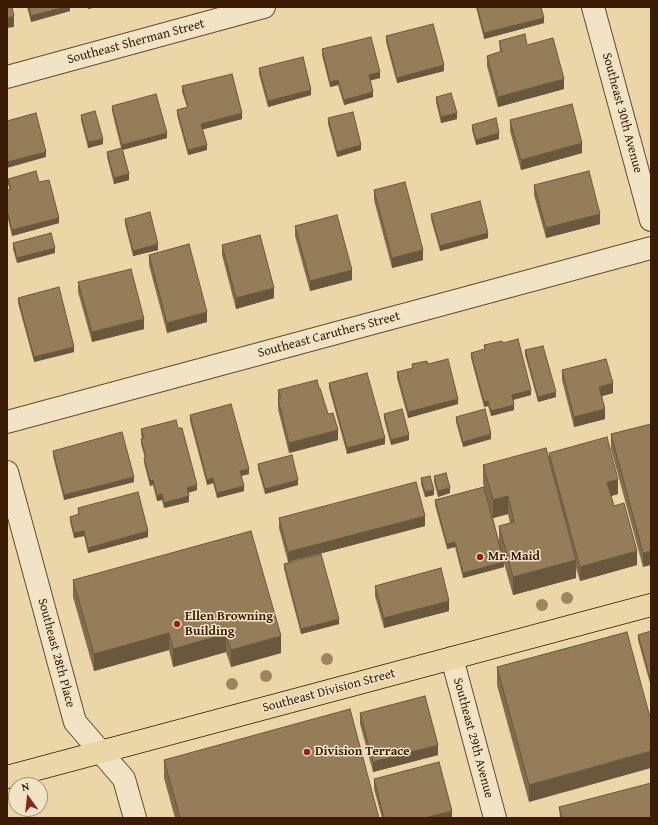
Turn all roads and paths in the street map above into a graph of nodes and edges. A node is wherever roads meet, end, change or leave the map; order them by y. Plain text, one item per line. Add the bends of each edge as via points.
1 (264, 7) edge
2 (593, 7) edge
3 (7, 77) edge
4 (651, 220) edge
5 (651, 248) edge
6 (7, 422) edge
7 (7, 472) edge
8 (651, 605) edge
9 (452, 658) junction
10 (101, 751) junction
11 (7, 777) edge
12 (135, 818) edge
13 (495, 818) edge

1 - 3 street, Southeast Sherman Street
2 - 4 street, Southeast 30th Avenue
5 - 6 street, Southeast Caruthers Street
7 - 10 street, Southeast 28th Place via 75,722
8 - 9 main road, Southeast Division Street
9 - 10 main road, Southeast Division Street
9 - 13 street, Southeast 29th Avenue
10 - 11 main road, Southeast Division Street
10 - 12 street, Southeast 28th Place via 124,779

